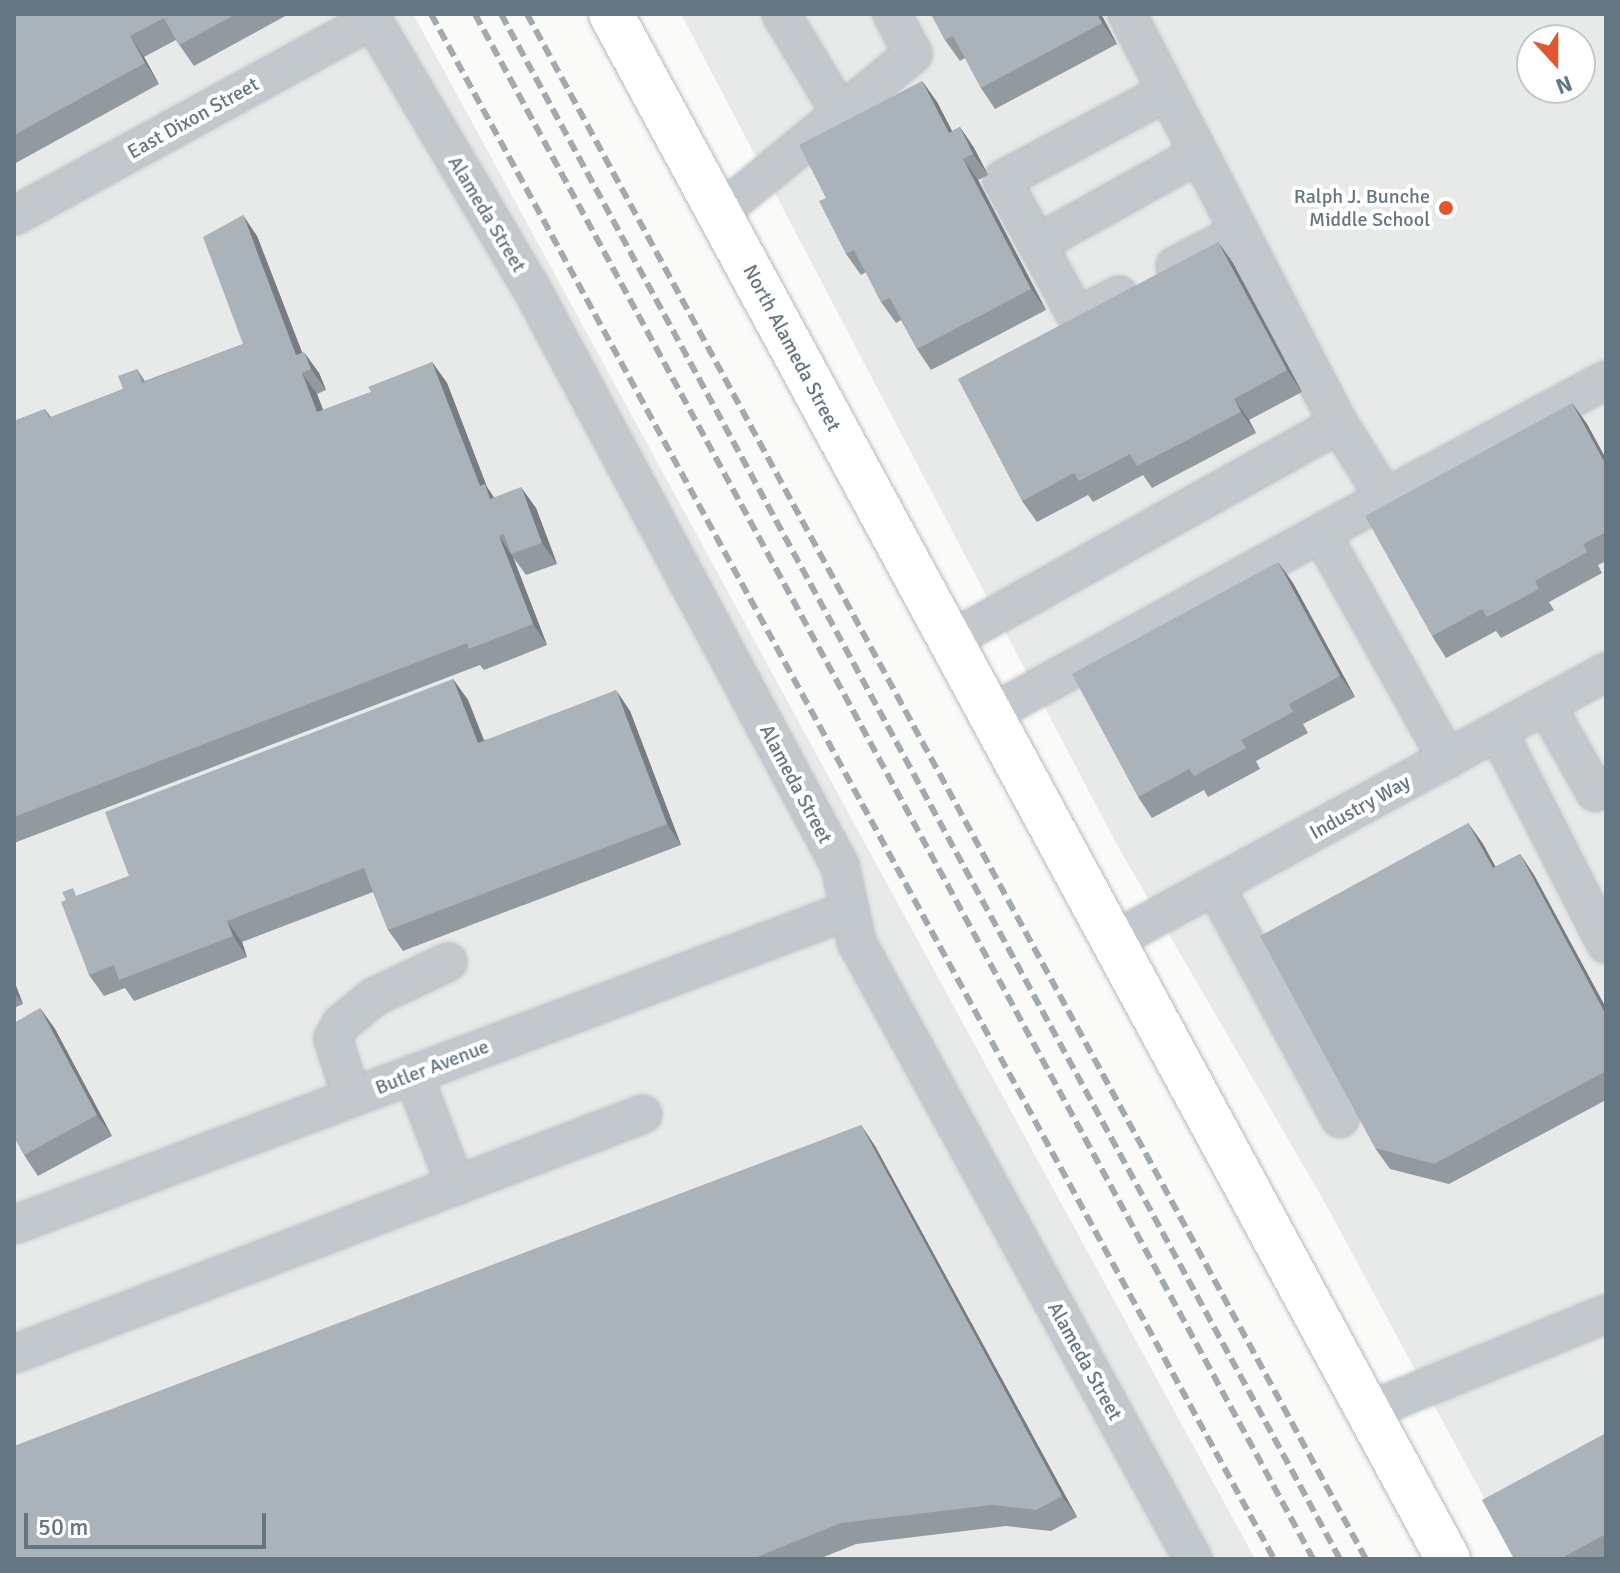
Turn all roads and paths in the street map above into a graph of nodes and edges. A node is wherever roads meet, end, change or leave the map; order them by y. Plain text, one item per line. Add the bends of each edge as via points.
1 (611, 14) edge
2 (781, 14) edge
3 (892, 14) edge
4 (1127, 14) edge
5 (370, 17) edge
6 (1167, 92) junction
7 (840, 112) junction
8 (1199, 154) junction
9 (719, 213) junction
10 (14, 216) edge
11 (1240, 232) junction
12 (1037, 244) junction
13 (1606, 380) edge
14 (1339, 424) junction
15 (1385, 498) junction
16 (1322, 535) junction
17 (951, 640) junction
18 (1606, 672) edge
19 (982, 698) junction
20 (1546, 705) junction
21 (1498, 732) junction
22 (1447, 759) junction
23 (1606, 786) edge
24 (1215, 886) junction
25 (850, 910) junction
26 (1113, 941) junction
27 (1606, 944) edge
28 (448, 962) dead end
29 (413, 1074) junction
30 (352, 1097) junction
31 (643, 1114) dead end
32 (1340, 1118) dead end
33 (456, 1186) junction
34 (20, 1212) edge
35 (1606, 1314) edge
36 (14, 1354) edge
37 (1368, 1411) junction
38 (1193, 1559) edge
39 (1448, 1559) edge

1 - 9 main road, North Alameda Street
2 - 7 street
3 - 7 street via 913,54
4 - 6 street
5 - 10 street, East Dixon Street
5 - 25 street, Alameda Street via 535,295 840,866
6 - 8 street
6 - 12 street via 1002,180
7 - 9 street
8 - 11 street
8 - 12 street
9 - 17 main road, North Alameda Street
11 - 12 street via 1064,324
11 - 14 street
13 - 15 street
14 - 15 street
14 - 17 street
15 - 16 street
16 - 19 street
16 - 22 street
17 - 19 main road, North Alameda Street
18 - 20 street, Industry Way
19 - 26 main road
20 - 21 street, Industry Way
20 - 23 street via 1595,792
21 - 22 street, Industry Way
21 - 27 street
22 - 24 street, Industry Way
24 - 26 street, Industry Way
24 - 32 street
25 - 29 street, Butler Avenue
25 - 38 street, Alameda Street via 857,943
26 - 37 main road
28 - 30 street via 374,997 341,1024 333,1039
29 - 30 street, Butler Avenue
29 - 33 street
30 - 34 street, Butler Avenue
31 - 33 street
33 - 36 street
35 - 37 street
37 - 39 main road

